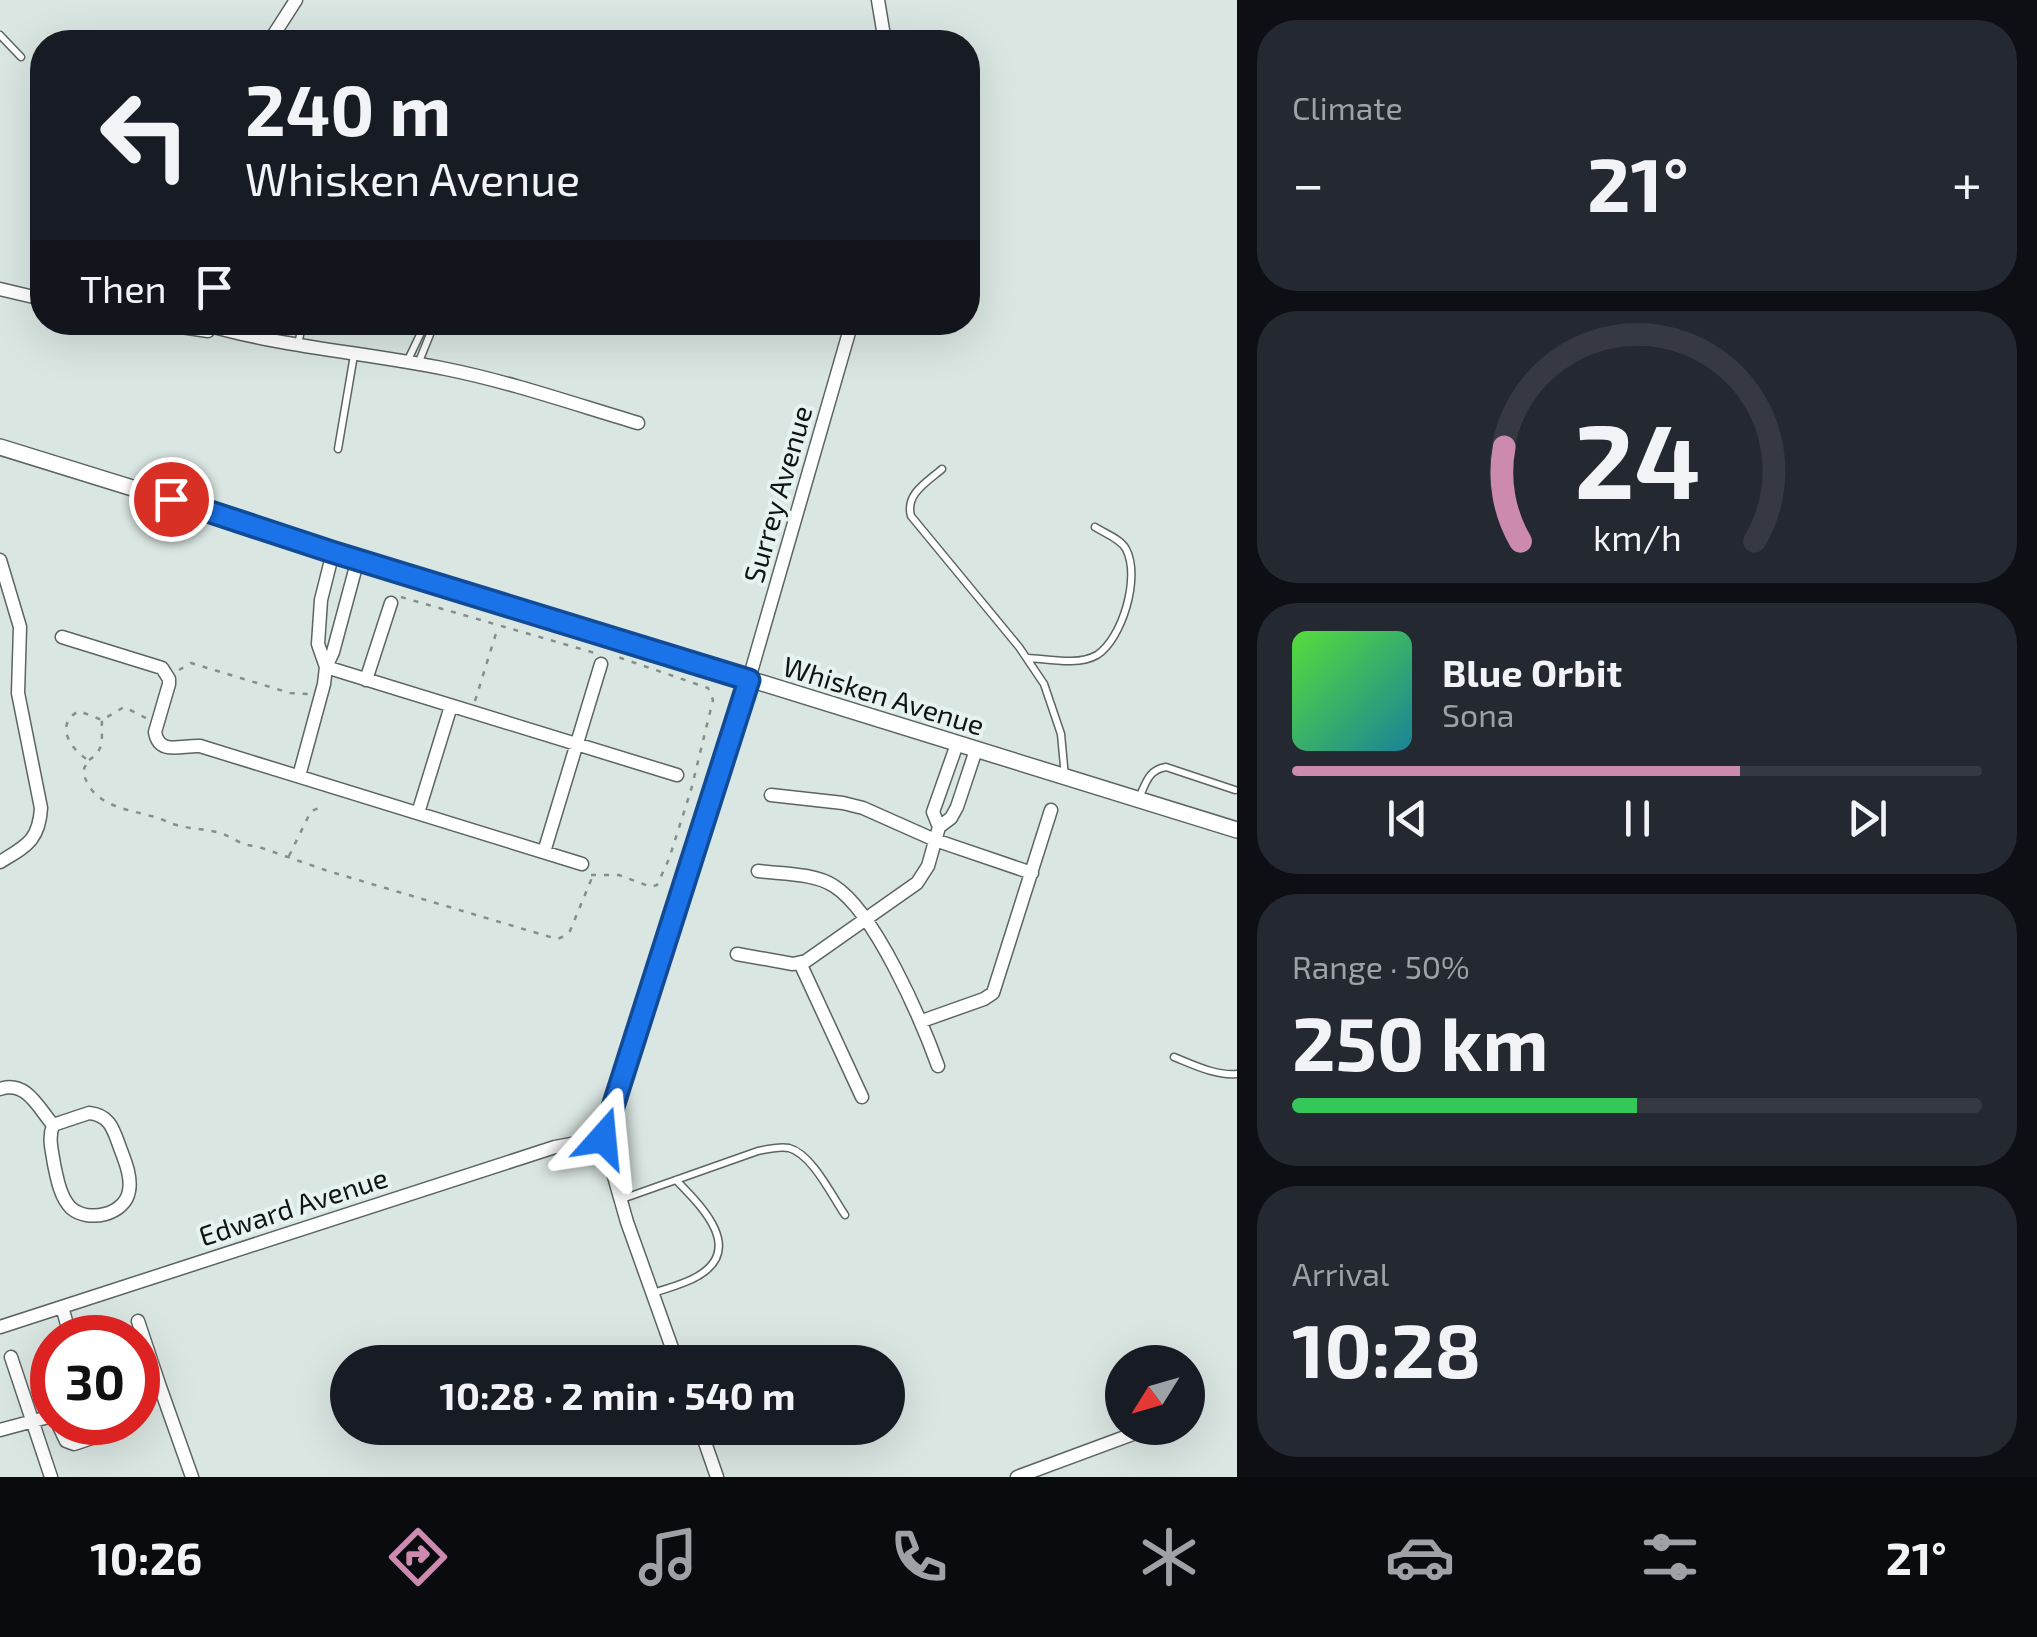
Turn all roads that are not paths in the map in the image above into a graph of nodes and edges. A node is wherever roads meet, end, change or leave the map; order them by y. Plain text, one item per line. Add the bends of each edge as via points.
1 (296, 0) edge
2 (878, 0) edge
3 (277, 30) edge
4 (884, 30) edge
5 (0, 35) edge
6 (21, 57) dead end
7 (0, 289) edge
8 (30, 296) edge
9 (240, 335) edge
10 (300, 335) edge
11 (422, 335) edge
12 (428, 335) edge
13 (848, 335) edge
14 (298, 346) junction
15 (354, 356) junction
16 (412, 364) junction
17 (638, 423) dead end
18 (0, 447) edge
19 (338, 449) dead end
20 (942, 470) dead end
21 (1095, 527) dead end
22 (332, 552) junction
23 (358, 559) junction
24 (0, 560) edge
25 (390, 603) road end
26 (62, 636) dead end
27 (1026, 658) junction
28 (601, 664) dead end
29 (326, 667) junction
30 (366, 680) junction
31 (749, 680) junction
32 (451, 706) junction
33 (578, 744) junction
34 (956, 744) junction
35 (976, 750) junction
36 (677, 775) dead end
37 (299, 776) junction
38 (944, 778) junction
39 (1066, 778) junction
40 (964, 786) junction
41 (1235, 790) edge
42 (771, 795) dead end
43 (1138, 799) junction
44 (1052, 810) dead end
45 (418, 813) junction
46 (1237, 830) edge
47 (937, 833) junction
48 (544, 852) junction
49 (0, 862) edge
50 (582, 864) dead end
51 (758, 871) dead end
52 (1032, 872) junction
53 (867, 920) junction
54 (737, 954) dead end
55 (800, 963) junction
56 (922, 1022) junction
57 (1174, 1057) dead end
58 (938, 1066) dead end
59 (1237, 1074) edge
60 (0, 1089) edge
61 (862, 1097) dead end
62 (53, 1126) junction
63 (603, 1138) junction
64 (676, 1180) junction
65 (621, 1199) junction
66 (845, 1215) dead end
67 (652, 1294) junction
68 (62, 1307) junction
69 (64, 1315) edge
70 (0, 1326) edge
71 (671, 1345) edge
72 (12, 1358) dead end
73 (160, 1387) edge
74 (30, 1410) edge
75 (30, 1423) edge
76 (0, 1430) edge
77 (1105, 1444) edge
78 (41, 1445) edge
79 (706, 1445) edge
80 (51, 1477) edge
81 (192, 1477) edge
82 (717, 1477) edge
83 (1017, 1477) edge

1 - 3 street
2 - 4 street
5 - 6 lane
7 - 8 street
9 - 14 street
10 - 14 lane
11 - 16 lane
12 - 16 lane
13 - 31 street, Surrey Avenue
14 - 15 street
15 - 16 street
15 - 19 lane
16 - 17 street via 478,376
18 - 22 street, Whisken Avenue
20 - 27 lane via 914,494 910,516
21 - 27 lane via 1127,550 1132,580 1112,642 1085,660
22 - 23 street, Whisken Avenue
22 - 29 street via 318,644
23 - 29 street
23 - 31 street, Whisken Avenue
24 - 49 street via 20,627 18,694 41,808 33,839
25 - 30 street
26 - 37 street via 162,668 169,679 156,722 162,746 200,746
27 - 39 lane via 1054,708
28 - 33 street
29 - 30 street
29 - 37 street
30 - 32 street
31 - 34 street, Whisken Avenue
31 - 63 street, Surrey Avenue
32 - 33 street
32 - 45 street
33 - 36 street
33 - 48 street
34 - 35 street, Whisken Avenue
34 - 38 street
35 - 39 street, Whisken Avenue
35 - 40 street
37 - 45 street
38 - 40 street
38 - 47 street via 933,812
39 - 43 street, Whisken Avenue
40 - 47 street
41 - 43 lane via 1166,768 1150,773
42 - 47 street via 843,803
43 - 46 street, Whisken Avenue
44 - 52 street
45 - 48 street
47 - 52 street
47 - 53 street via 917,883
48 - 50 street
51 - 53 street via 834,886
52 - 56 street via 993,993
53 - 55 street
53 - 56 street
54 - 55 street
55 - 61 street
56 - 58 street
57 - 59 lane
60 - 62 street via 24,1090
62 - 62 street via 95,1113 106,1118 130,1188 114,1212 87,1216 66,1202 55,1170
63 - 65 street
63 - 68 street, Edward Avenue via 555,1147
64 - 65 lane
64 - 66 lane via 758,1151 789,1148 813,1166
64 - 67 lane via 708,1214 716,1254 697,1276
65 - 67 street
67 - 71 street
68 - 69 street
68 - 70 street, Edward Avenue
72 - 74 street
73 - 81 street
75 - 76 street
77 - 83 street
78 - 80 street
79 - 82 street

